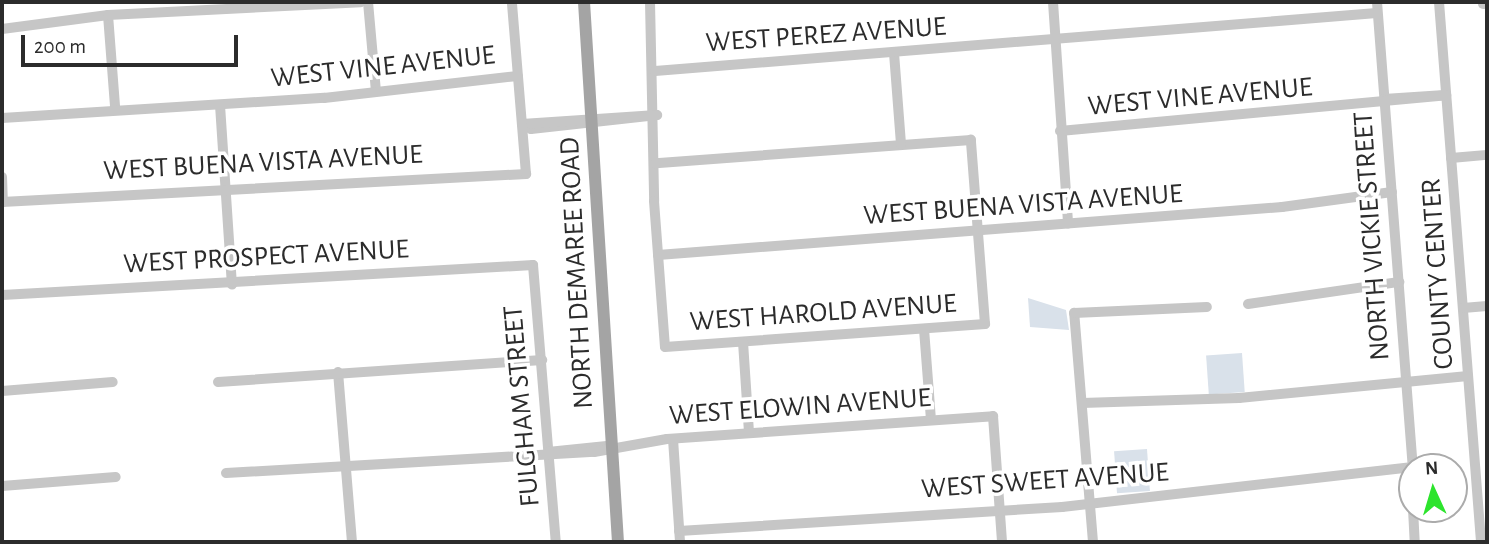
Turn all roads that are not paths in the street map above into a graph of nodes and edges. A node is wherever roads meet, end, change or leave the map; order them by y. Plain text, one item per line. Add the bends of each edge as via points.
1 (361, 2) edge
2 (368, 2) edge
3 (512, 2) edge
4 (584, 2) edge
5 (650, 2) edge
6 (1053, 2) edge
7 (1377, 2) edge
8 (1439, 2) edge
9 (229, 7) edge
10 (1377, 13) junction
11 (108, 15) junction
12 (2, 29) edge
13 (1056, 38) junction
14 (894, 53) junction
15 (655, 71) junction
16 (518, 76) junction
17 (376, 91) junction
18 (1447, 94) junction
19 (1384, 99) junction
20 (219, 105) junction
21 (115, 107) junction
22 (657, 115) junction
23 (2, 118) edge
24 (593, 120) junction
25 (522, 124) junction
26 (1060, 131) junction
27 (901, 145) junction
28 (1487, 155) edge
29 (1451, 158) junction
30 (656, 163) junction
31 (2, 177) edge
32 (226, 191) junction
33 (1392, 192) junction
34 (2, 202) edge
35 (1068, 223) junction
36 (978, 232) junction
37 (658, 255) junction
38 (533, 265) joint
39 (1399, 282) junction
40 (232, 285) junction
41 (2, 295) edge
42 (1248, 303) dead end
43 (1487, 306) edge
44 (1207, 307) dead end
45 (1463, 308) junction
46 (924, 329) junction
47 (743, 342) junction
48 (542, 360) junction
49 (338, 372) junction
50 (1468, 376) junction
51 (1406, 381) junction
52 (113, 382) dead end
53 (218, 382) dead end
54 (2, 391) edge
55 (1082, 403) junction
56 (931, 420) junction
57 (749, 433) junction
58 (673, 439) junction
59 (611, 447) junction
60 (548, 452) junction
61 (1412, 453) edge
62 (345, 466) junction
63 (1398, 469) edge
64 (226, 474) dead end
65 (116, 477) dead end
66 (2, 486) edge
67 (1482, 488) edge
68 (1090, 504) junction
69 (999, 508) junction
70 (1414, 523) edge
71 (680, 537) edge
72 (352, 542) edge
73 (556, 542) edge
74 (618, 542) edge
75 (1002, 542) edge
76 (1093, 542) edge
77 (1415, 542) edge
78 (1481, 542) edge

1 - 9 street
2 - 17 street
3 - 16 street
4 - 24 main road, NORTH DEMAREE ROAD
5 - 15 street
6 - 13 street
7 - 10 street, NORTH VICKIE STREET
8 - 18 street, COUNTY CENTER
9 - 11 street
10 - 13 street, WEST PEREZ AVENUE
10 - 19 street, NORTH VICKIE STREET
11 - 12 street
11 - 21 street
13 - 14 street, WEST PEREZ AVENUE
13 - 26 street
14 - 15 street, WEST PEREZ AVENUE
14 - 27 street
15 - 22 street
16 - 17 street, WEST VINE AVENUE
16 - 25 street
17 - 20 street, WEST VINE AVENUE
18 - 19 street, WEST VINE AVENUE
18 - 29 street, COUNTY CENTER
19 - 26 street, WEST VINE AVENUE via 1284,114
19 - 33 street, NORTH VICKIE STREET
20 - 21 street, WEST VINE AVENUE
20 - 32 street
21 - 23 street, WEST VINE AVENUE
22 - 24 street
22 - 30 street
24 - 25 street
24 - 59 main road, NORTH DEMAREE ROAD
25 - 32 street, WEST BUENA VISTA AVENUE via 526,174
26 - 35 street
27 - 30 street
27 - 36 street via 971,140
28 - 29 street
29 - 45 street, COUNTY CENTER
30 - 37 street
31 - 34 street
32 - 34 street, WEST BUENA VISTA AVENUE
32 - 40 street
33 - 35 street, WEST BUENA VISTA AVENUE via 1282,208
33 - 39 street, NORTH VICKIE STREET
35 - 36 street, WEST BUENA VISTA AVENUE
36 - 37 street, WEST BUENA VISTA AVENUE
36 - 46 street, WEST HAROLD AVENUE via 985,324
37 - 47 street, WEST HAROLD AVENUE via 665,347
38 - 40 street, WEST PROSPECT AVENUE
38 - 48 street, FULGHAM STREET
39 - 42 street
39 - 51 street, NORTH VICKIE STREET
40 - 41 street, WEST PROSPECT AVENUE
43 - 45 street
44 - 55 street via 1074,313
45 - 50 street, COUNTY CENTER
46 - 47 street, WEST HAROLD AVENUE
46 - 56 street
47 - 57 street
48 - 49 street
48 - 60 street, FULGHAM STREET
49 - 53 street
49 - 62 street
50 - 51 street
50 - 67 street, COUNTY CENTER
51 - 55 street via 1230,398
51 - 61 street, NORTH VICKIE STREET
52 - 54 street
55 - 68 street
56 - 57 street, WEST ELOWIN AVENUE
56 - 69 street, WEST ELOWIN AVENUE via 993,416
57 - 58 street, WEST ELOWIN AVENUE
58 - 59 street, WEST ELOWIN AVENUE
58 - 71 street
59 - 60 street, WEST ELOWIN AVENUE
59 - 74 main road, NORTH DEMAREE ROAD
60 - 62 street, WEST ELOWIN AVENUE
60 - 73 street, FULGHAM STREET
62 - 64 street, WEST ELOWIN AVENUE
62 - 72 street
63 - 68 street, WEST SWEET AVENUE
65 - 66 street
67 - 78 street, COUNTY CENTER
68 - 69 street, WEST SWEET AVENUE
68 - 76 street
69 - 71 street, WEST SWEET AVENUE
69 - 75 street
70 - 77 street

